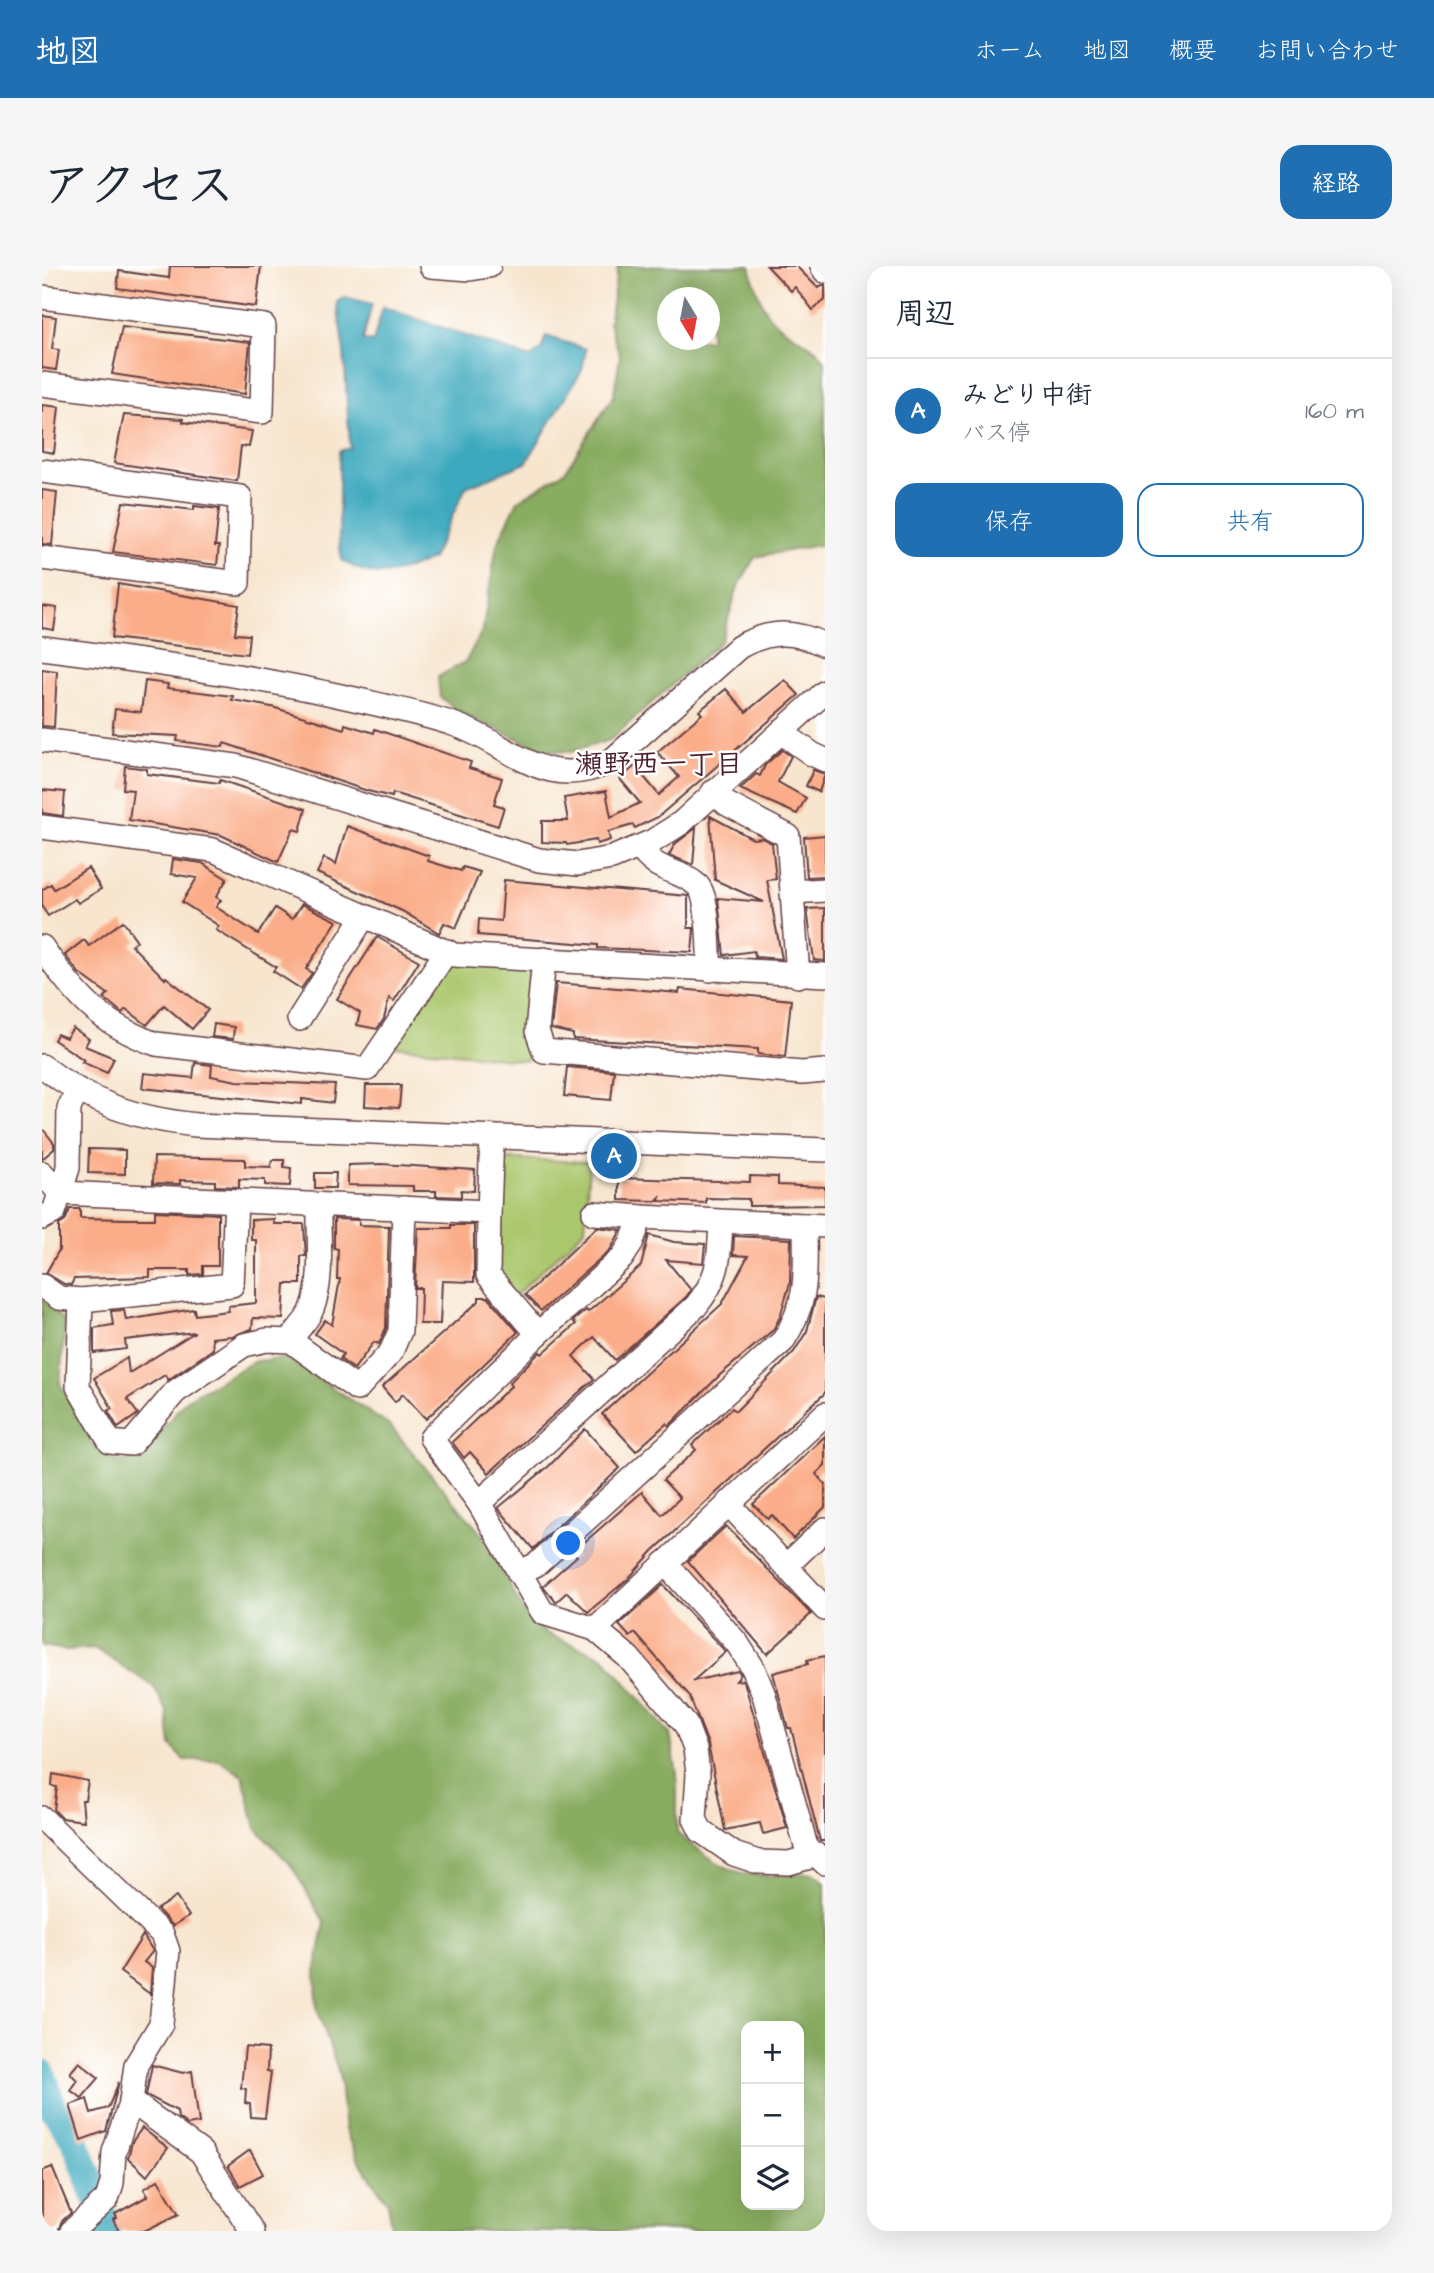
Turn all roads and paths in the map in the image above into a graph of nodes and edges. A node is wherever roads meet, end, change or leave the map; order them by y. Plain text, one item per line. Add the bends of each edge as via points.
1 (431, 266) edge
2 (488, 266) edge
3 (822, 266) edge
4 (825, 271) edge
5 (42, 297) edge
6 (42, 384) edge
7 (42, 471) edge
8 (42, 558) edge
9 (825, 646) edge
10 (42, 648) edge
11 (825, 692) edge
12 (781, 732) junction
13 (42, 740) edge
14 (825, 760) edge
15 (713, 792) junction
16 (42, 827) edge
17 (640, 847) junction
18 (825, 890) edge
19 (792, 891) junction
20 (363, 918) junction
21 (42, 947) edge
22 (447, 951) junction
23 (544, 959) junction
24 (710, 970) junction
25 (825, 975) edge
26 (798, 976) junction
27 (299, 1019) dead end
28 (42, 1066) edge
29 (825, 1071) edge
30 (78, 1090) junction
31 (492, 1137) junction
32 (825, 1150) edge
33 (42, 1172) edge
34 (60, 1193) junction
35 (236, 1201) junction
36 (319, 1205) junction
37 (404, 1209) junction
38 (489, 1213) junction
39 (594, 1213) dead end
40 (641, 1217) junction
41 (42, 1218) edge
42 (721, 1222) junction
43 (815, 1226) edge
44 (42, 1286) edge
45 (81, 1300) junction
46 (538, 1334) junction
47 (291, 1341) junction
48 (825, 1414) edge
49 (479, 1503) junction
50 (728, 1503) junction
51 (825, 1529) edge
52 (665, 1563) junction
53 (786, 1566) junction
54 (519, 1573) junction
55 (825, 1609) edge
56 (595, 1629) junction
57 (42, 1818) edge
58 (817, 1860) edge
59 (131, 2101) junction
60 (80, 2225) edge
61 (252, 2231) edge

1 - 2 street
3 - 4 street
5 - 6 street via 264,326 262,412
7 - 8 street via 240,497 237,583
9 - 10 street via 807,636 760,635 739,647 610,762 589,772 565,774 543,768 455,724 369,703 212,669
11 - 12 street
12 - 14 street
12 - 15 street
13 - 17 street via 236,766 539,860 578,864
15 - 17 street via 681,822
15 - 19 street via 788,836
16 - 20 street via 213,850
17 - 24 street via 648,860 698,886 705,898
18 - 19 street
19 - 26 street
20 - 22 street
20 - 27 street
21 - 22 street via 71,989 126,1033 156,1044 367,1069
22 - 23 street
23 - 24 street
23 - 29 street via 537,1031 544,1051 802,1073
24 - 26 street
25 - 26 street
28 - 30 street
30 - 31 street via 104,1105 149,1119 196,1125
30 - 34 street via 69,1108 68,1168
31 - 32 street
31 - 38 street
33 - 34 street
34 - 35 street
34 - 41 street via 54,1212
35 - 36 street
35 - 45 street via 232,1285
36 - 37 street
36 - 47 street via 317,1290 312,1312
37 - 38 street
37 - 47 street via 400,1331 377,1371 357,1389
38 - 46 street via 488,1275
39 - 40 street
40 - 42 street
40 - 46 street via 622,1258
42 - 43 street
42 - 49 street via 719,1269 696,1306
43 - 54 street via 799,1316 783,1341 537,1564
44 - 45 street via 58,1298
45 - 47 street via 78,1387 110,1442 131,1444 175,1392 244,1345
46 - 49 street via 430,1438
48 - 50 street
49 - 54 street
50 - 52 street
50 - 53 street
51 - 53 street
52 - 56 street
52 - 58 street via 737,1643 753,1668
53 - 55 street
54 - 56 street via 543,1613
56 - 58 street via 628,1657 686,1725 695,1749 695,1819 701,1831 734,1854 758,1862
57 - 59 street via 162,1934 168,1951 161,2024 136,2065
59 - 60 street via 114,2152 107,2199
59 - 61 street via 201,2152

